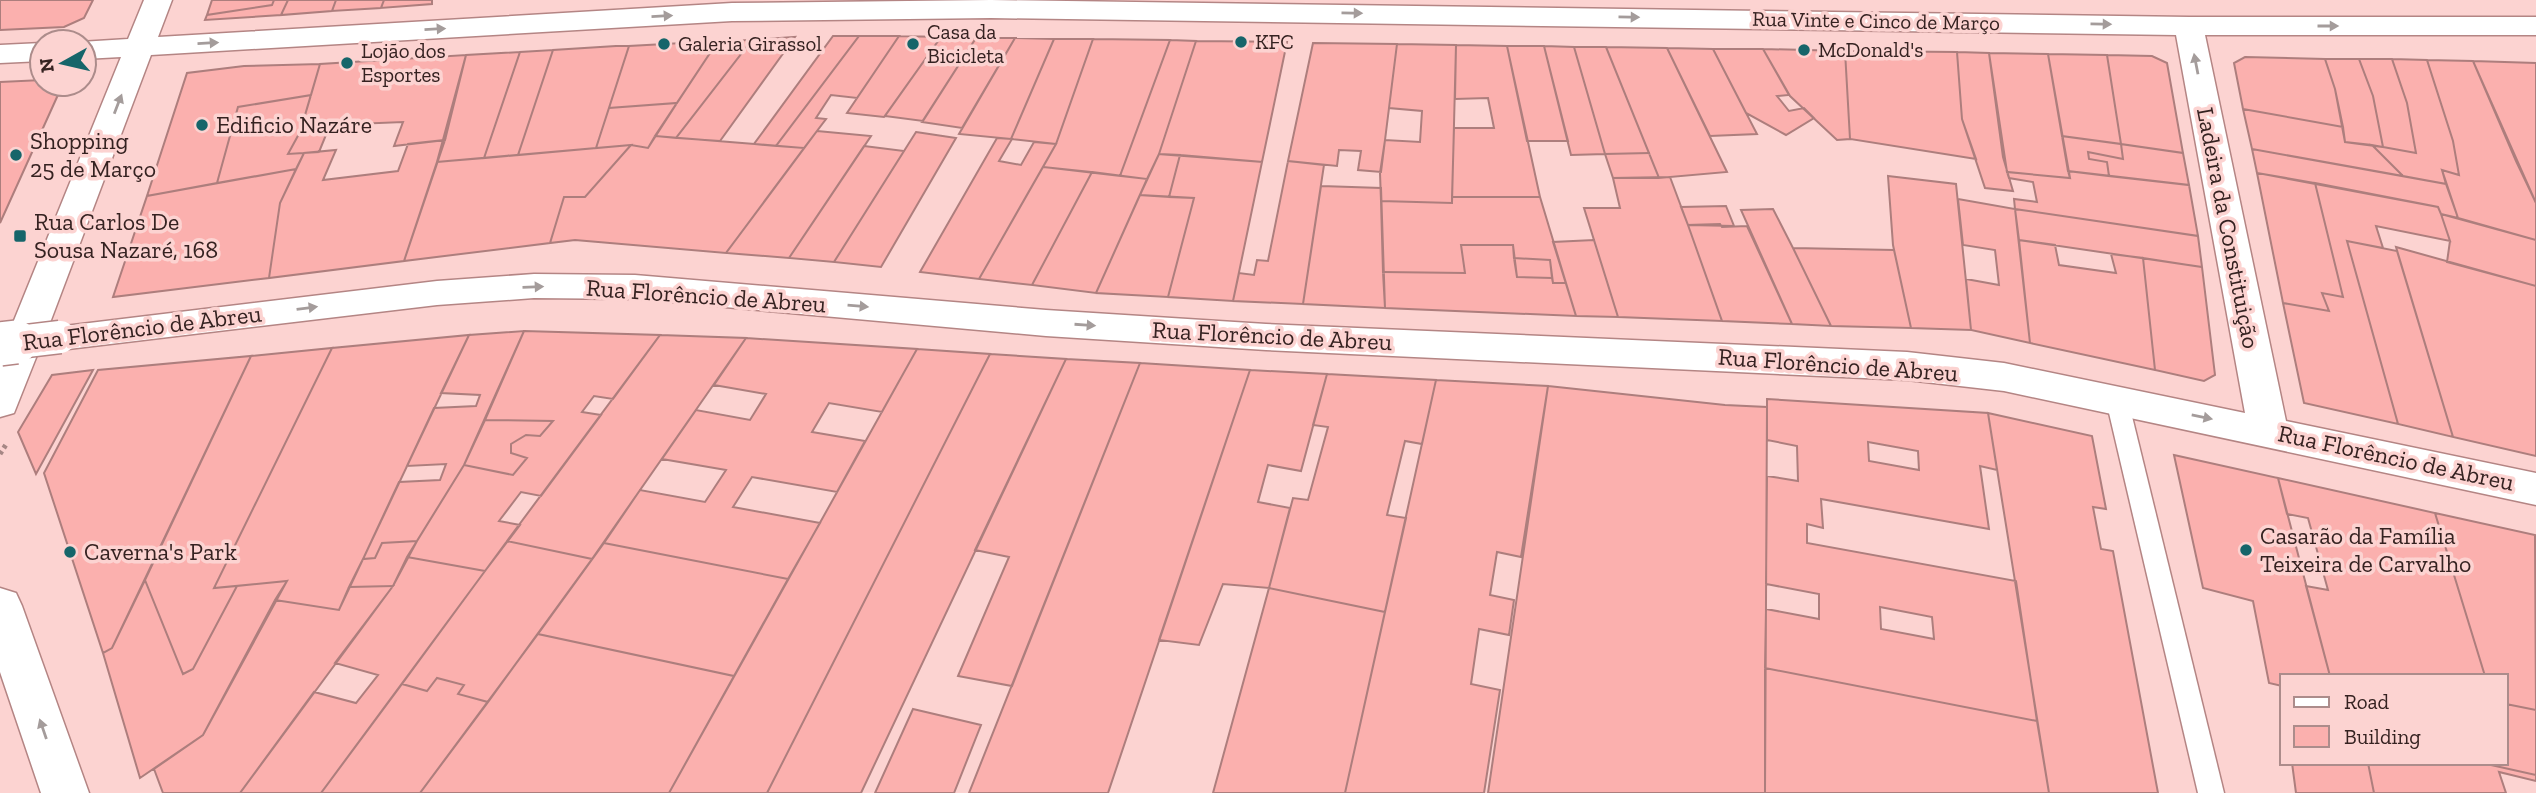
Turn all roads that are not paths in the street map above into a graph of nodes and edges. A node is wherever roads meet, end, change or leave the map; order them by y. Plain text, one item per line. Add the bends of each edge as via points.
1 (158, 0) edge
2 (1086, 5) edge
3 (1570, 8) edge
4 (2052, 12) edge
5 (2189, 26) junction
6 (2536, 26) edge
7 (140, 47) junction
8 (98, 49) edge
9 (28, 53) edge
10 (0, 54) edge
11 (0, 344) edge
12 (2117, 400) junction
13 (0, 403) edge
14 (2268, 430) junction
15 (2536, 489) edge
16 (0, 609) edge
17 (65, 793) edge
18 (2211, 793) edge

1 - 7 street
2 -> 3 street, Rua Vinte e Cinco de Março
7 -> 2 street, Rua Vinte e Cinco de Março via 732,12
3 -> 4 street, Rua Vinte e Cinco de Março
4 -> 5 street, Rua Vinte e Cinco de Março
5 -> 6 street, Rua Vinte e Cinco de Março
14 -> 5 street, Ladeira da Constituição
7 - 8 street, Rua Vinte e Cinco de Março
13 -> 7 street
9 - 10 street
11 -> 12 street, Rua Florêncio de Abreu, bridge via 437,293 534,286 635,287 1046,323 1907,366 2004,377
12 -> 14 street, Rua Florêncio de Abreu
12 - 18 lane
14 - 15 street, Rua Florêncio de Abreu
17 -> 16 street

